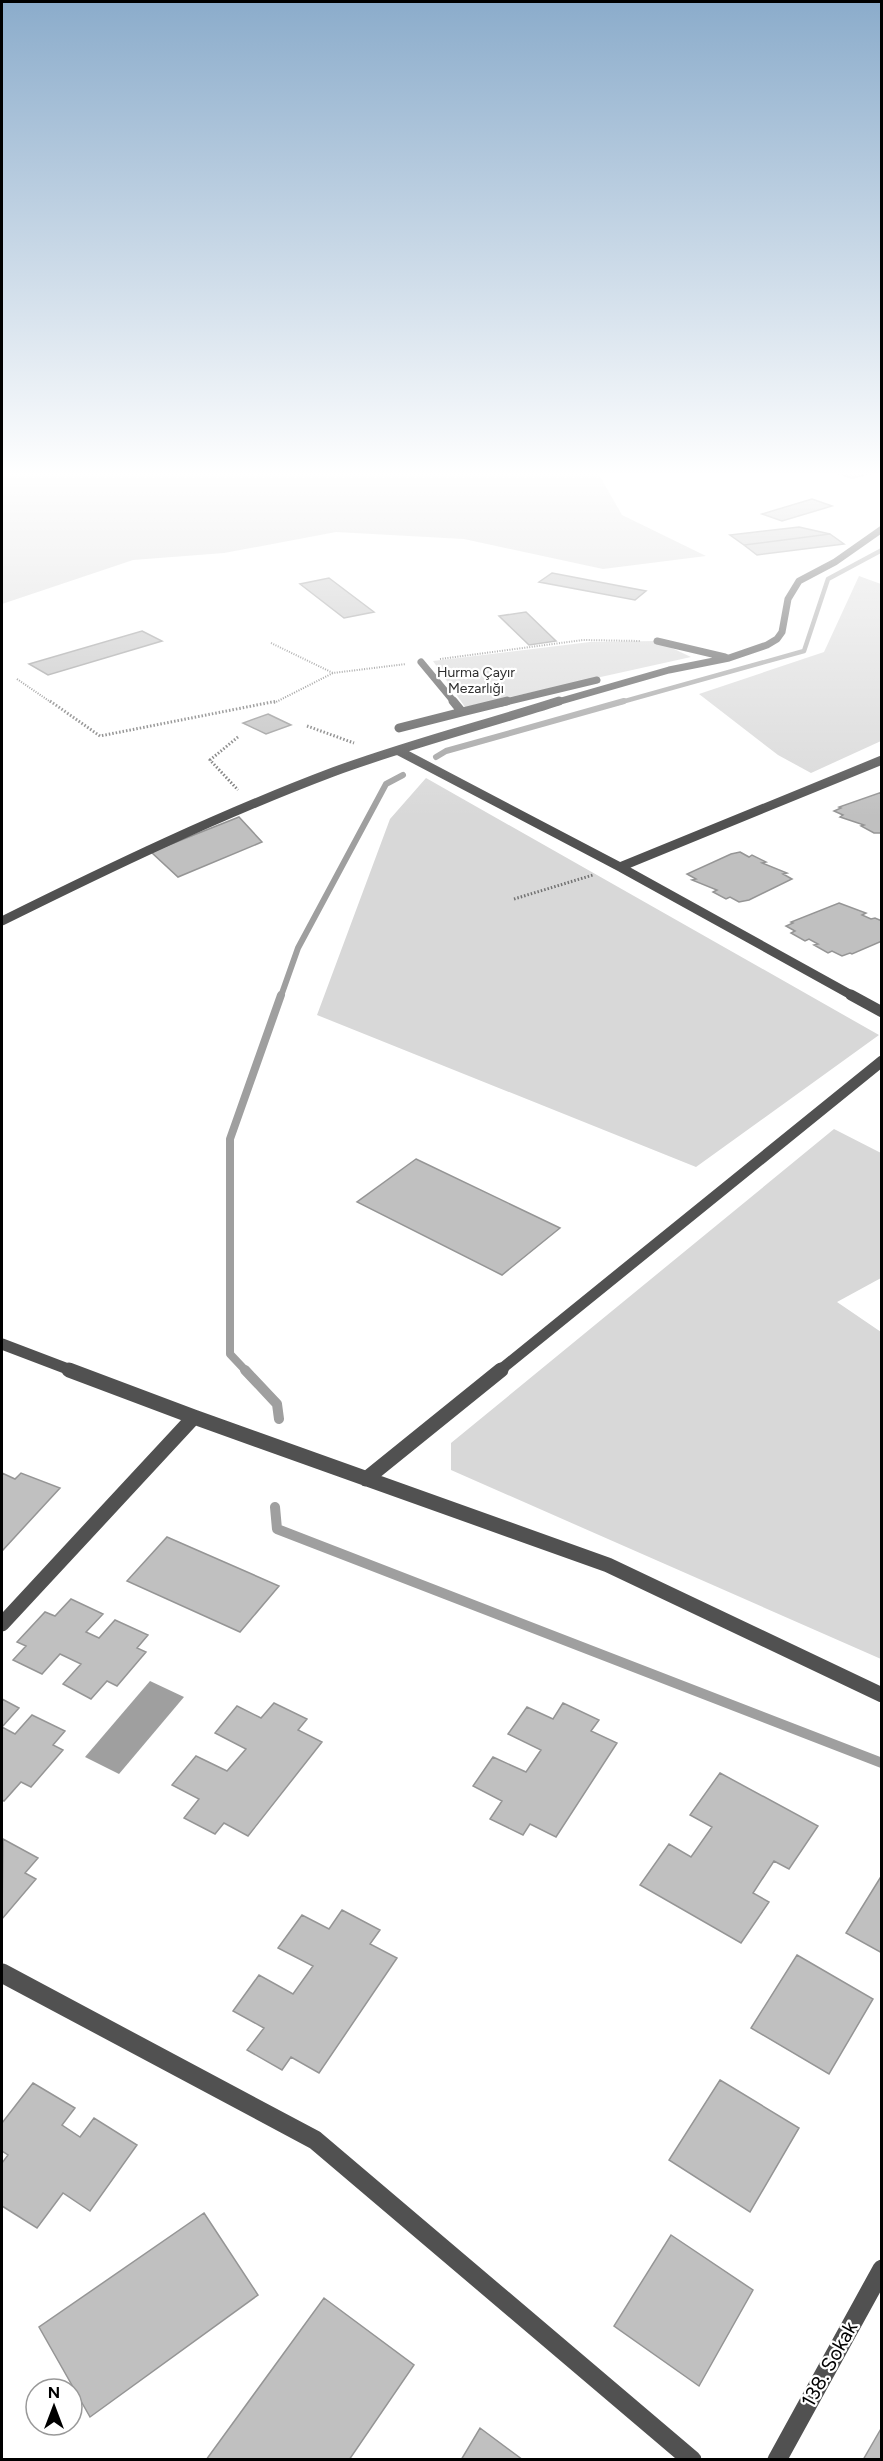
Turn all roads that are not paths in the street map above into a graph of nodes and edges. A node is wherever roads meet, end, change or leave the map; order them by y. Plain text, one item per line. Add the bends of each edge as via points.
1 (795, 588) edge
2 (657, 641) road end
3 (729, 658) junction
4 (421, 662) road end
5 (597, 680) dead end
6 (462, 712) junction
7 (477, 726) junction
8 (399, 728) dead end
9 (399, 751) junction
10 (882, 760) edge
11 (620, 867) junction
12 (2, 921) edge
13 (882, 1012) edge
14 (882, 1060) edge
15 (2, 1344) edge
16 (194, 1417) junction
17 (366, 1479) junction
18 (2, 1624) edge
19 (882, 1695) edge
20 (2, 1973) edge
21 (882, 2269) edge
22 (693, 2460) edge
23 (777, 2460) edge

1 - 3 street via 777,639
2 - 3 street
3 - 7 street via 669,670
4 - 6 street
5 - 6 street
6 - 7 street
6 - 8 street
7 - 9 street
9 - 11 street
9 - 12 street via 251,804 137,854
10 - 11 street
11 - 13 street
14 - 17 street
15 - 16 street
16 - 17 street
16 - 18 street
17 - 19 street via 608,1564
20 - 22 street via 315,2140
21 - 23 street, 138. Sokak

